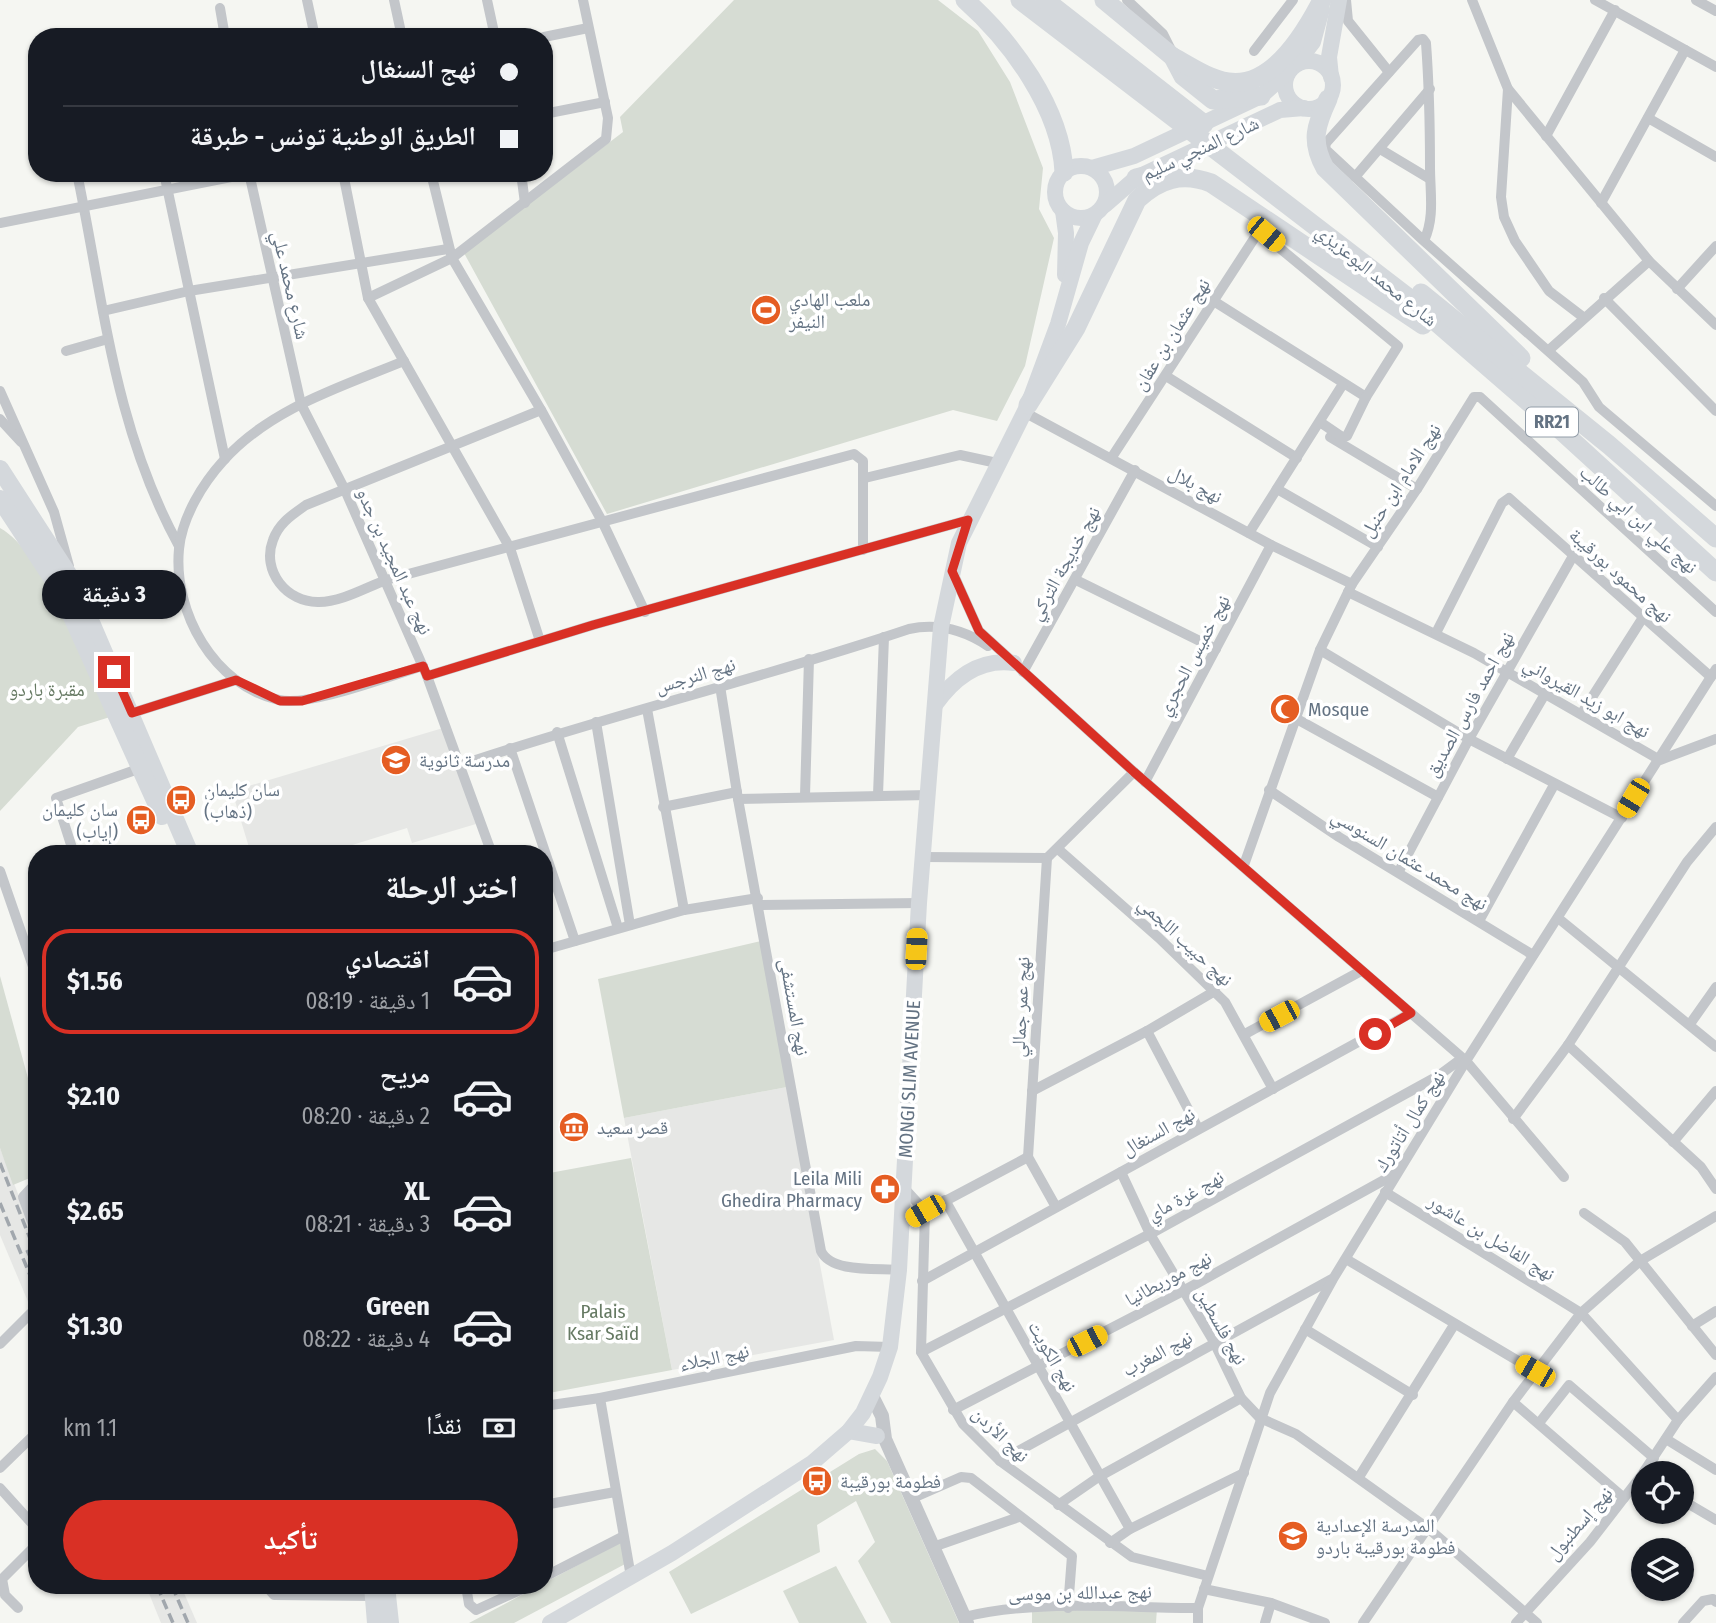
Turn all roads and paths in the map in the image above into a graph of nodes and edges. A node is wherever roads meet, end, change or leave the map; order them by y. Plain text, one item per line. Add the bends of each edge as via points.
1 (307, 0) edge
2 (394, 0) edge
3 (487, 0) edge
4 (583, 0) edge
5 (965, 0) edge
6 (1020, 0) edge
7 (1104, 0) edge
8 (1127, 0) edge
9 (1293, 0) edge
10 (1323, 0) edge
11 (1339, 0) edge
12 (1346, 0) edge
13 (1472, 0) edge
14 (1595, 0) edge
15 (1696, 0) edge
16 (220, 8) dead end
17 (1049, 9) edge
18 (1615, 10) junction
19 (1716, 11) edge
20 (223, 28) edge
21 (313, 28) edge
22 (400, 28) edge
23 (493, 28) edge
24 (588, 28) junction
25 (553, 35) edge
26 (1685, 50) junction
27 (1254, 51) dead end
28 (1173, 57) junction
29 (1716, 67) edge
30 (1292, 68) junction
31 (1389, 72) junction
32 (1330, 89) junction
33 (1430, 89) junction
34 (1508, 89) junction
35 (1261, 96) junction
36 (605, 102) junction
37 (1304, 108) junction
38 (553, 112) edge
39 (1648, 118) junction
40 (1546, 136) junction
41 (1380, 149) junction
42 (1716, 157) edge
43 (1092, 168) junction
44 (1064, 172) junction
45 (1355, 177) junction
46 (1136, 178) junction
47 (1430, 179) junction
48 (553, 181) edge
49 (79, 182) edge
50 (166, 182) edge
51 (207, 182) edge
52 (252, 182) edge
53 (344, 182) edge
54 (433, 182) edge
55 (522, 182) edge
56 (552, 182) edge
57 (168, 190) junction
58 (525, 203) junction
59 (1601, 203) junction
60 (84, 207) junction
61 (1099, 210) junction
62 (1063, 211) junction
63 (0, 223) edge
64 (1285, 231) junction
65 (1423, 242) junction
66 (1716, 246) edge
67 (450, 254) junction
68 (360, 261) junction
69 (1649, 261) junction
70 (1387, 273) junction
71 (271, 278) junction
72 (1677, 289) junction
73 (189, 291) junction
74 (368, 298) junction
75 (1604, 298) junction
76 (1212, 300) junction
77 (1063, 302) junction
78 (103, 311) junction
79 (1583, 317) junction
80 (1716, 325) edge
81 (108, 339) junction
82 (1549, 350) junction
83 (66, 351) dead end
84 (404, 361) junction
85 (1166, 376) junction
86 (1343, 384) junction
87 (0, 391) edge
88 (1477, 396) joint
89 (1366, 397) junction
90 (2, 403) edge
91 (301, 404) junction
92 (1026, 408) junction
93 (541, 410) junction
94 (1716, 411) edge
95 (0, 419) edge
96 (1555, 425) junction
97 (1318, 426) junction
98 (1609, 445) junction
99 (26, 446) junction
100 (454, 447) junction
101 (1112, 457) junction
102 (1297, 458) junction
103 (225, 459) junction
104 (998, 463) junction
105 (0, 469) edge
106 (1135, 470) junction
107 (865, 478) junction
108 (1277, 489) junction
109 (1418, 489) junction
110 (345, 490) junction
111 (0, 499) edge
112 (1716, 506) edge
113 (0, 515) edge
114 (968, 520) junction
115 (603, 523) junction
116 (1250, 533) junction
117 (1716, 538) edge
118 (32, 545) junction
119 (1271, 545) junction
120 (179, 546) junction
121 (1378, 547) junction
122 (510, 548) junction
123 (863, 550) junction
124 (1573, 556) junction
125 (952, 571) junction
126 (1716, 572) edge
127 (179, 578) junction
128 (386, 580) junction
129 (1076, 580) junction
130 (75, 585) junction
131 (135, 586) dead end
132 (1350, 588) junction
133 (645, 612) junction
134 (1716, 612) edge
135 (1642, 619) junction
136 (941, 626) junction
137 (1436, 633) junction
138 (884, 638) junction
139 (540, 641) junction
140 (1216, 649) junction
141 (1320, 650) junction
142 (808, 659) junction
143 (1018, 667) junction
144 (425, 671) junction
145 (1507, 671) junction
146 (1713, 673) edge
147 (236, 680) junction
148 (720, 685) junction
149 (1545, 694) junction
150 (934, 708) junction
151 (647, 709) junction
152 (132, 713) junction
153 (1582, 713) junction
154 (1295, 718) junction
155 (596, 722) junction
156 (557, 732) junction
157 (1468, 739) junction
158 (1716, 739) edge
159 (510, 748) junction
160 (1507, 759) junction
161 (1657, 759) junction
162 (461, 765) junction
163 (141, 768) junction
164 (1134, 772) junction
165 (1145, 782) junction
166 (1554, 785) junction
167 (1269, 790) junction
168 (737, 795) junction
169 (878, 795) junction
170 (929, 795) junction
171 (805, 796) junction
172 (1438, 797) junction
173 (663, 807) junction
174 (1622, 818) junction
175 (1716, 827) edge
176 (71, 845) edge
177 (173, 845) edge
178 (187, 845) edge
179 (489, 845) edge
180 (543, 845) edge
181 (1058, 849) junction
182 (925, 858) junction
183 (1047, 858) junction
184 (1244, 865) junction
185 (0, 871) edge
186 (1399, 871) junction
187 (553, 876) edge
188 (758, 902) junction
189 (919, 903) junction
190 (684, 910) junction
191 (1558, 918) junction
192 (1479, 921) junction
193 (624, 926) junction
194 (575, 941) junction
195 (553, 947) edge
196 (28, 952) edge
197 (1533, 955) junction
198 (1618, 965) junction
199 (1361, 971) junction
200 (1716, 987) edge
201 (1215, 991) junction
202 (1411, 1013) junction
203 (1690, 1024) junction
204 (1147, 1031) junction
205 (1245, 1034) junction
206 (1569, 1045) junction
207 (1716, 1047) edge
208 (1464, 1060) junction
209 (1273, 1088) junction
210 (1032, 1091) junction
211 (1716, 1091) edge
212 (1513, 1119) junction
213 (1198, 1128) junction
214 (1673, 1142) junction
215 (1028, 1157) junction
216 (1121, 1172) junction
217 (1397, 1173) junction
218 (1564, 1177) dead end
219 (903, 1186) junction
220 (1716, 1189) edge
221 (28, 1192) edge
222 (1385, 1192) junction
223 (945, 1200) junction
224 (1056, 1208) junction
225 (28, 1211) edge
226 (925, 1211) junction
227 (1584, 1213) dead end
228 (1716, 1216) edge
229 (900, 1225) junction
230 (1150, 1234) junction
231 (975, 1252) junction
232 (1346, 1259) junction
233 (1640, 1261) junction
234 (899, 1270) junction
235 (1333, 1279) junction
236 (922, 1281) junction
237 (1183, 1291) junction
238 (1006, 1310) junction
239 (1716, 1311) edge
240 (1581, 1313) junction
241 (28, 1316) edge
242 (1454, 1325) junction
243 (1692, 1326) junction
244 (1306, 1329) junction
245 (1214, 1342) junction
246 (0, 1344) edge
247 (890, 1347) junction
248 (921, 1352) junction
249 (1716, 1355) edge
250 (1039, 1367) junction
251 (1535, 1371) junction
252 (1716, 1377) edge
253 (1413, 1395) junction
254 (872, 1396) junction
255 (600, 1398) junction
256 (1241, 1398) junction
257 (1513, 1402) junction
258 (553, 1405) edge
259 (953, 1410) junction
260 (863, 1413) junction
261 (1261, 1418) junction
262 (1678, 1420) junction
263 (1069, 1421) junction
264 (1539, 1423) junction
265 (849, 1431) junction
266 (881, 1438) junction
267 (1666, 1439) junction
268 (28, 1441) edge
269 (1654, 1458) junction
270 (1000, 1461) junction
271 (1652, 1461) edge
272 (0, 1468) edge
273 (1716, 1469) edge
274 (1244, 1472) junction
275 (1100, 1476) junction
276 (1359, 1477) junction
277 (0, 1488) edge
278 (1631, 1489) edge
279 (615, 1492) junction
280 (1624, 1498) junction
281 (913, 1499) junction
282 (553, 1503) edge
283 (1058, 1505) junction
284 (1694, 1507) edge
285 (1019, 1517) junction
286 (28, 1519) edge
287 (1716, 1520) edge
288 (1130, 1529) junction
289 (1429, 1529) junction
290 (622, 1537) junction
291 (1110, 1543) junction
292 (933, 1547) junction
293 (28, 1553) edge
294 (553, 1572) edge
295 (1208, 1576) junction
296 (631, 1577) junction
297 (1204, 1589) junction
298 (377, 1594) edge
299 (379, 1594) edge
300 (467, 1594) edge
301 (511, 1594) edge
302 (1716, 1602) edge
303 (1271, 1603) junction
304 (18, 1608) dead end
305 (1068, 1608) junction
306 (1198, 1608) junction
307 (1525, 1613) junction
308 (966, 1620) edge
309 (376, 1623) edge
310 (390, 1623) edge
311 (550, 1623) edge
312 (1198, 1623) edge
313 (1265, 1623) edge
314 (1325, 1623) edge
315 (1363, 1623) edge
316 (1516, 1623) edge
317 (1536, 1623) edge
318 (1684, 1623) edge

1 - 21 street
2 - 22 street
3 - 23 street
4 - 24 street
5 - 44 highway via 991,23 1024,67 1054,126
6 - 17 highway, شارع محمد البوعزيزي / RR21
7 - 28 highway
8 - 28 street via 1163,34
9 - 27 street
10 - 28 highway via 1299,38 1256,78 1220,80
10 - 30 main road, شارع المنجي سليم via 1312,42
11 - 32 main road via 1329,57
12 - 31 street via 1348,21
13 - 34 street
14 - 18 street
15 - 19 street
16 - 20 street
17 - 70 highway, شارع محمد البوعزيزي / RR21
18 - 26 street
18 - 40 street
24 - 25 street
24 - 36 street
26 - 29 street
26 - 39 street
28 - 35 highway via 1196,90 1213,100
30 - 32 main road via 1317,62 1329,72
30 - 35 main road, شارع المنجي سليم
30 - 37 main road via 1285,79 1286,94
31 - 33 street via 1418,40 1425,40
31 - 45 street via 1325,146
32 - 37 main road, شارع المنجي سليم via 1317,107
32 - 98 highway via 1316,125 1314,145 1333,179
33 - 41 street
33 - 47 street
34 - 40 street
34 - 79 street via 1501,197 1504,217 1549,291
35 - 43 main road, شارع المنجي سليم via 1134,156
36 - 38 street
36 - 48 street via 606,139
37 - 46 main road, شارع المنجي سليم via 1280,110
39 - 42 street
39 - 59 street
40 - 59 street
41 - 45 street
41 - 47 street
43 - 44 main road, شارع المنجي سليم via 1077,166
43 - 61 main road via 1104,179 1107,196
44 - 62 main road via 1055,196
45 - 65 street
46 - 61 main road, شارع المنجي سليم
46 - 64 highway via 1172,169 1200,172 1230,186
47 - 65 street via 1433,198
49 - 60 street
50 - 57 street
51 - 57 street
52 - 71 street, شارع محمد علي
53 - 68 street
54 - 67 street
55 - 58 street
56 - 58 street
57 - 60 street
57 - 73 street
58 - 67 street
59 - 69 street
60 - 63 street
60 - 78 street
61 - 62 main road via 1077,219
61 - 77 main road, شارع المنجي سليم
62 - 77 main road
64 - 92 highway via 1197,178 1173,178 1149,189 1137,200 1076,328
64 - 96 highway via 1427,328
65 - 82 street
66 - 72 street
67 - 68 street
67 - 74 street
67 - 93 street
68 - 71 street
68 - 74 street
69 - 72 street
69 - 75 street
70 - 96 highway, شارع محمد البوعزيزي / RR21
70 - 98 highway, شارع محمد البوعزيزي / RR21
71 - 73 street
71 - 91 street, شارع محمد علي
72 - 80 street
73 - 78 street
73 - 103 street
74 - 84 street
75 - 79 street
75 - 94 street
76 - 85 street, نهج عثمان بن عفان
76 - 86 street
76 - 89 street, نهج عثمان بن عفان via 1259,231 1398,346
77 - 92 main road, MONGI SLIM AVENUE
78 - 81 street
79 - 82 street
81 - 83 street
81 - 120 street via 130,428
82 - 112 street via 1583,382 1599,407
84 - 91 street
84 - 100 street
85 - 101 street, نهج عثمان بن عفان
85 - 102 street
86 - 89 street
86 - 97 street
87 - 90 street
88 - 109 street, نهج الامام ابن حنبل
88 - 134 street, نهج علي ابن ابي طالب
89 - 97 street via 1345,437
90 - 99 street
91 - 103 street via 263,426
91 - 110 street, نهج عبد المجيد بن جدو
92 - 101 street, نهج بلال
92 - 104 main road, MONGI SLIM AVENUE
93 - 100 street
93 - 115 street
95 - 99 street
96 - 126 highway, شارع محمد البوعزيزي / RR21
97 - 102 street
97 - 109 street
98 - 117 highway, شارع محمد البوعزيزي / RR21
99 - 130 street via 54,512
100 - 110 street
100 - 122 street
101 - 106 street, نهج بلال
102 - 108 street
103 - 120 street via 197,498
104 - 107 street via 960,455
104 - 114 main road, MONGI SLIM AVENUE
105 - 130 main road
106 - 116 street, نهج بلال
106 - 129 street, نهج خديجة التركي
107 - 115 street via 862,458 853,454
107 - 123 street
108 - 116 street
108 - 121 street
109 - 121 street, نهج الامام ابن حنبل
110 - 128 street, نهج عبد المجيد بن جدو
110 - 128 street via 287,518 270,550 274,577 292,595 321,602
111 - 118 main road
113 - 118 main road
114 - 123 street
114 - 125 main road, MONGI SLIM AVENUE
115 - 122 street
115 - 133 street
116 - 119 street, نهج بلال
118 - 163 main road via 68,607
119 - 132 street, نهج بلال
119 - 140 street, نهج خميس الحجري
120 - 127 street
121 - 132 street, نهج الامام ابن حنبل
122 - 128 street
122 - 139 street
123 - 133 street
124 - 135 street, نهج محمود بورقيبة
124 - 137 street, نهج محمود بورقيبة via 1509,498
124 - 145 street, نهج احمد فارس الصديق
125 - 136 main road, MONGI SLIM AVENUE
125 - 143 street via 979,631
127 - 131 street
127 - 147 street via 197,635
128 - 144 street, نهج عبد المجيد بن جدو
129 - 140 street
129 - 143 street, نهج خديجة التركي
130 - 152 main road
132 - 137 street, نهج ابو زيد القيرواني
132 - 141 street, نهج الامام ابن حنبل
133 - 139 street
135 - 146 street, نهج محمود بورقيبة
135 - 153 street
136 - 138 street, نهج النرجس via 925,625
136 - 143 street via 970,635
136 - 150 main road, MONGI SLIM AVENUE
137 - 145 street, نهج ابو زيد القيرواني
138 - 142 street, نهج النرجس
138 - 169 street
139 - 144 street
140 - 165 street, نهج خميس الحجري
141 - 154 street, نهج الامام ابن حنبل
141 - 157 street
142 - 148 street, نهج النرجس
142 - 171 street
143 - 150 main road via 1000,661 979,666 949,687
143 - 164 street
144 - 147 street via 302,701 280,701
144 - 162 street, نهج عبد المجيد بن جدو
145 - 149 street, نهج ابو زيد القيرواني
145 - 157 street, نهج احمد فارس الصديق
146 - 161 street, نهج كمال أتاتورك
147 - 152 street
148 - 151 street, نهج النرجس
148 - 168 street, نهج المستشفى
149 - 153 street, نهج ابو زيد القيرواني
149 - 160 street
150 - 170 main road, MONGI SLIM AVENUE
151 - 155 street, نهج النرجس
151 - 173 street
152 - 178 main road
153 - 161 street, نهج ابو زيد القيرواني
154 - 167 street, نهج الامام ابن حنبل
154 - 172 street
155 - 156 street, نهج النرجس
155 - 193 street
156 - 159 street, نهج النرجس
156 - 193 street
157 - 160 street
157 - 172 street, نهج احمد فارس الصديق
158 - 161 street
159 - 162 street, نهج النرجس
159 - 180 street
160 - 166 street
161 - 174 street, نهج كمال أتاتورك
162 - 179 street, نهج عبد المجيد بن جدو
163 - 176 street via 55,798
163 - 177 main road
164 - 165 street
164 - 181 street
165 - 184 street
166 - 174 street
166 - 192 street
167 - 184 street, نهج الامام ابن حنبل
167 - 186 street, نهج محمد عثمان السنوسي
168 - 171 street
168 - 173 street
168 - 188 street, نهج المستشفى
169 - 170 street
169 - 171 street
170 - 182 main road, MONGI SLIM AVENUE
172 - 186 street, نهج احمد فارس الصديق
173 - 190 street
174 - 191 street, نهج كمال أتاتورك
175 - 198 street
181 - 183 street
181 - 201 street, نهج حبيب اللجمي
182 - 183 street
182 - 189 main road, MONGI SLIM AVENUE
183 - 210 street, نهج عمر جمالي
184 - 199 street
185 - 196 street
186 - 192 street, نهج محمد عثمان السنوسي
187 - 194 street
188 - 189 street
188 - 190 street
188 - 234 street, نهج المستشفى via 821,1251 837,1265
189 - 219 main road, MONGI SLIM AVENUE
190 - 193 street
191 - 197 street, نهج كمال أتاتورك
191 - 198 street
192 - 197 street, نهج محمد عثمان السنوسي
193 - 194 street
194 - 195 street
197 - 208 street, نهج كمال أتاتورك
198 - 203 street
198 - 206 street
199 - 202 street
199 - 205 street
200 - 203 street
201 - 204 street
201 - 205 street, نهج حبيب اللجمي
202 - 208 street
202 - 209 street, نهج السنغال
203 - 207 street
204 - 210 street
204 - 213 street
205 - 209 street, نهج حبيب اللجمي
206 - 212 street
206 - 214 street
208 - 212 street
208 - 217 street, نهج كمال أتاتورك via 1432,1121
208 - 230 street, نهج غرة ماي
209 - 213 street, نهج السنغال
210 - 215 street, نهج عمر جمالي
211 - 214 street
212 - 218 street
213 - 216 street, نهج السنغال
214 - 220 street via 1701,1167
215 - 223 street
215 - 224 street
216 - 224 street, نهج السنغال
216 - 230 street, نهج فلسطين
217 - 222 street, نهج كمال أتاتورك
217 - 237 street, نهج موريطانيا
219 - 226 street
219 - 229 main road, MONGI SLIM AVENUE
221 - 225 street via 23,1197
222 - 232 street, نهج كمال أتاتورك
222 - 240 street, نهج الفاضل بن عاشور
223 - 226 street
223 - 231 street, نهج الكويت
224 - 231 street, نهج السنغال
226 - 229 street
226 - 236 street, نهج الأردن
227 - 233 street via 1625,1242
228 - 233 street
229 - 234 main road, MONGI SLIM AVENUE
230 - 237 street, نهج فلسطين
230 - 238 street, نهج غرة ماي
231 - 236 street, نهج السنغال
231 - 238 street, نهج الكويت
232 - 235 street, نهج كمال أتاتورك
232 - 242 street
233 - 240 street
233 - 243 street
234 - 247 main road, MONGI SLIM AVENUE
235 - 244 street, نهج كمال أتاتورك
235 - 245 street, نهج المغرب
236 - 248 street, نهج الأردن
237 - 245 street, نهج فلسطين
237 - 250 street, نهج موريطانيا
238 - 248 street, نهج غرة ماي
238 - 250 street, نهج الكويت
239 - 243 street
240 - 251 street
240 - 262 street, نهج الفاضل بن عاشور
241 - 246 street
242 - 251 street
242 - 253 street
243 - 249 street
244 - 253 street
244 - 261 street, نهج كمال أتاتورك
245 - 256 street, نهج فلسطين
245 - 263 street, نهج المغرب
247 - 254 main road, MONGI SLIM AVENUE
247 - 255 street, نهج الجلاء via 856,1346
248 - 259 street, نهج الأردن
250 - 259 street, نهج موريطانيا
250 - 263 street, نهج الكويت
251 - 257 street
252 - 262 street, نهج إسطنبول
253 - 276 street
254 - 260 main road, MONGI SLIM AVENUE
254 - 266 street via 882,1416
255 - 258 street, نهج الجلاء
255 - 279 street
256 - 261 street, نهج فلسطين
256 - 275 street
257 - 264 street
257 - 289 street
259 - 270 street, نهج الأردن
260 - 265 main road, MONGI SLIM AVENUE
260 - 266 street
261 - 274 street, نهج كمال أتاتورك
261 - 276 street via 1296,1434
262 - 267 street, نهج إسطنبول
263 - 270 street, نهج المغرب
263 - 275 street, نهج الكويت
264 - 269 street via 1569,1385
264 - 280 street
265 - 266 main road
265 - 296 main road, MONGI SLIM AVENUE via 780,1485
266 - 281 street
267 - 269 street, نهج إسطنبول
267 - 273 street
268 - 272 street
269 - 271 street, نهج إسطنبول
270 - 283 street, نهج الأردن
274 - 288 street
274 - 295 street, نهج كمال أتاتورك
275 - 283 street
275 - 288 street, نهج الكويت
276 - 289 street
277 - 286 street
278 - 280 street, نهج إسطنبول
279 - 282 street
279 - 290 street
280 - 307 street, نهج إسطنبول
281 - 285 street via 966,1477
281 - 292 street
283 - 291 street, نهج الأردن
284 - 287 street
285 - 292 street
285 - 305 street via 1072,1556
288 - 291 street
289 - 307 street
289 - 315 street
290 - 294 street
290 - 296 street
291 - 295 street, نهج الأردن via 1132,1557
292 - 308 street
293 - 304 street via 2,1579 5,1595
295 - 297 street, نهج كمال أتاتورك
296 - 311 main road, MONGI SLIM AVENUE
297 - 303 street
297 - 306 street, نهج كمال أتاتورك
298 - 309 main road
299 - 310 main road
300 - 301 street via 476,1610
302 - 318 street via 1703,1601
303 - 313 street
303 - 314 street
305 - 306 street, نهج عبدالله بن موسى
305 - 308 street, نهج عبدالله بن موسى via 989,1611
306 - 312 street, نهج كمال أتاتورك
307 - 316 street, نهج إسطنبول
307 - 317 street

